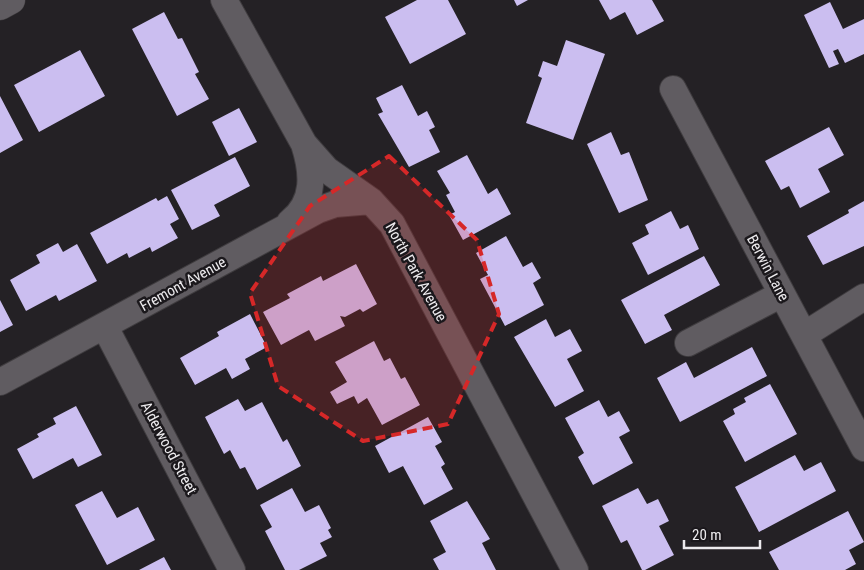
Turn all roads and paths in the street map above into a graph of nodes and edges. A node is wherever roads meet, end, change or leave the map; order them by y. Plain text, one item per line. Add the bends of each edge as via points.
1 (10, 0) edge
2 (224, 0) edge
3 (0, 6) edge
4 (673, 89) dead end
5 (304, 144) junction
6 (371, 201) junction
7 (278, 232) junction
8 (782, 294) junction
9 (864, 297) edge
10 (105, 327) junction
11 (804, 335) junction
12 (688, 343) dead end
13 (0, 382) edge
14 (864, 448) edge
15 (232, 570) edge
16 (575, 570) edge

1 - 3 main road
2 - 5 street, North Park Avenue
4 - 8 street, Berwin Lane
5 - 6 street, North Park Avenue via 327,170
5 - 7 street via 311,176 306,204
6 - 7 street, Fremont Avenue via 334,204
6 - 16 street, North Park Avenue via 392,224
7 - 10 street, Fremont Avenue
8 - 11 street, Berwin Lane
8 - 12 street
9 - 11 street
10 - 13 street, Fremont Avenue
10 - 15 street, Alderwood Street
11 - 14 street, Berwin Lane

